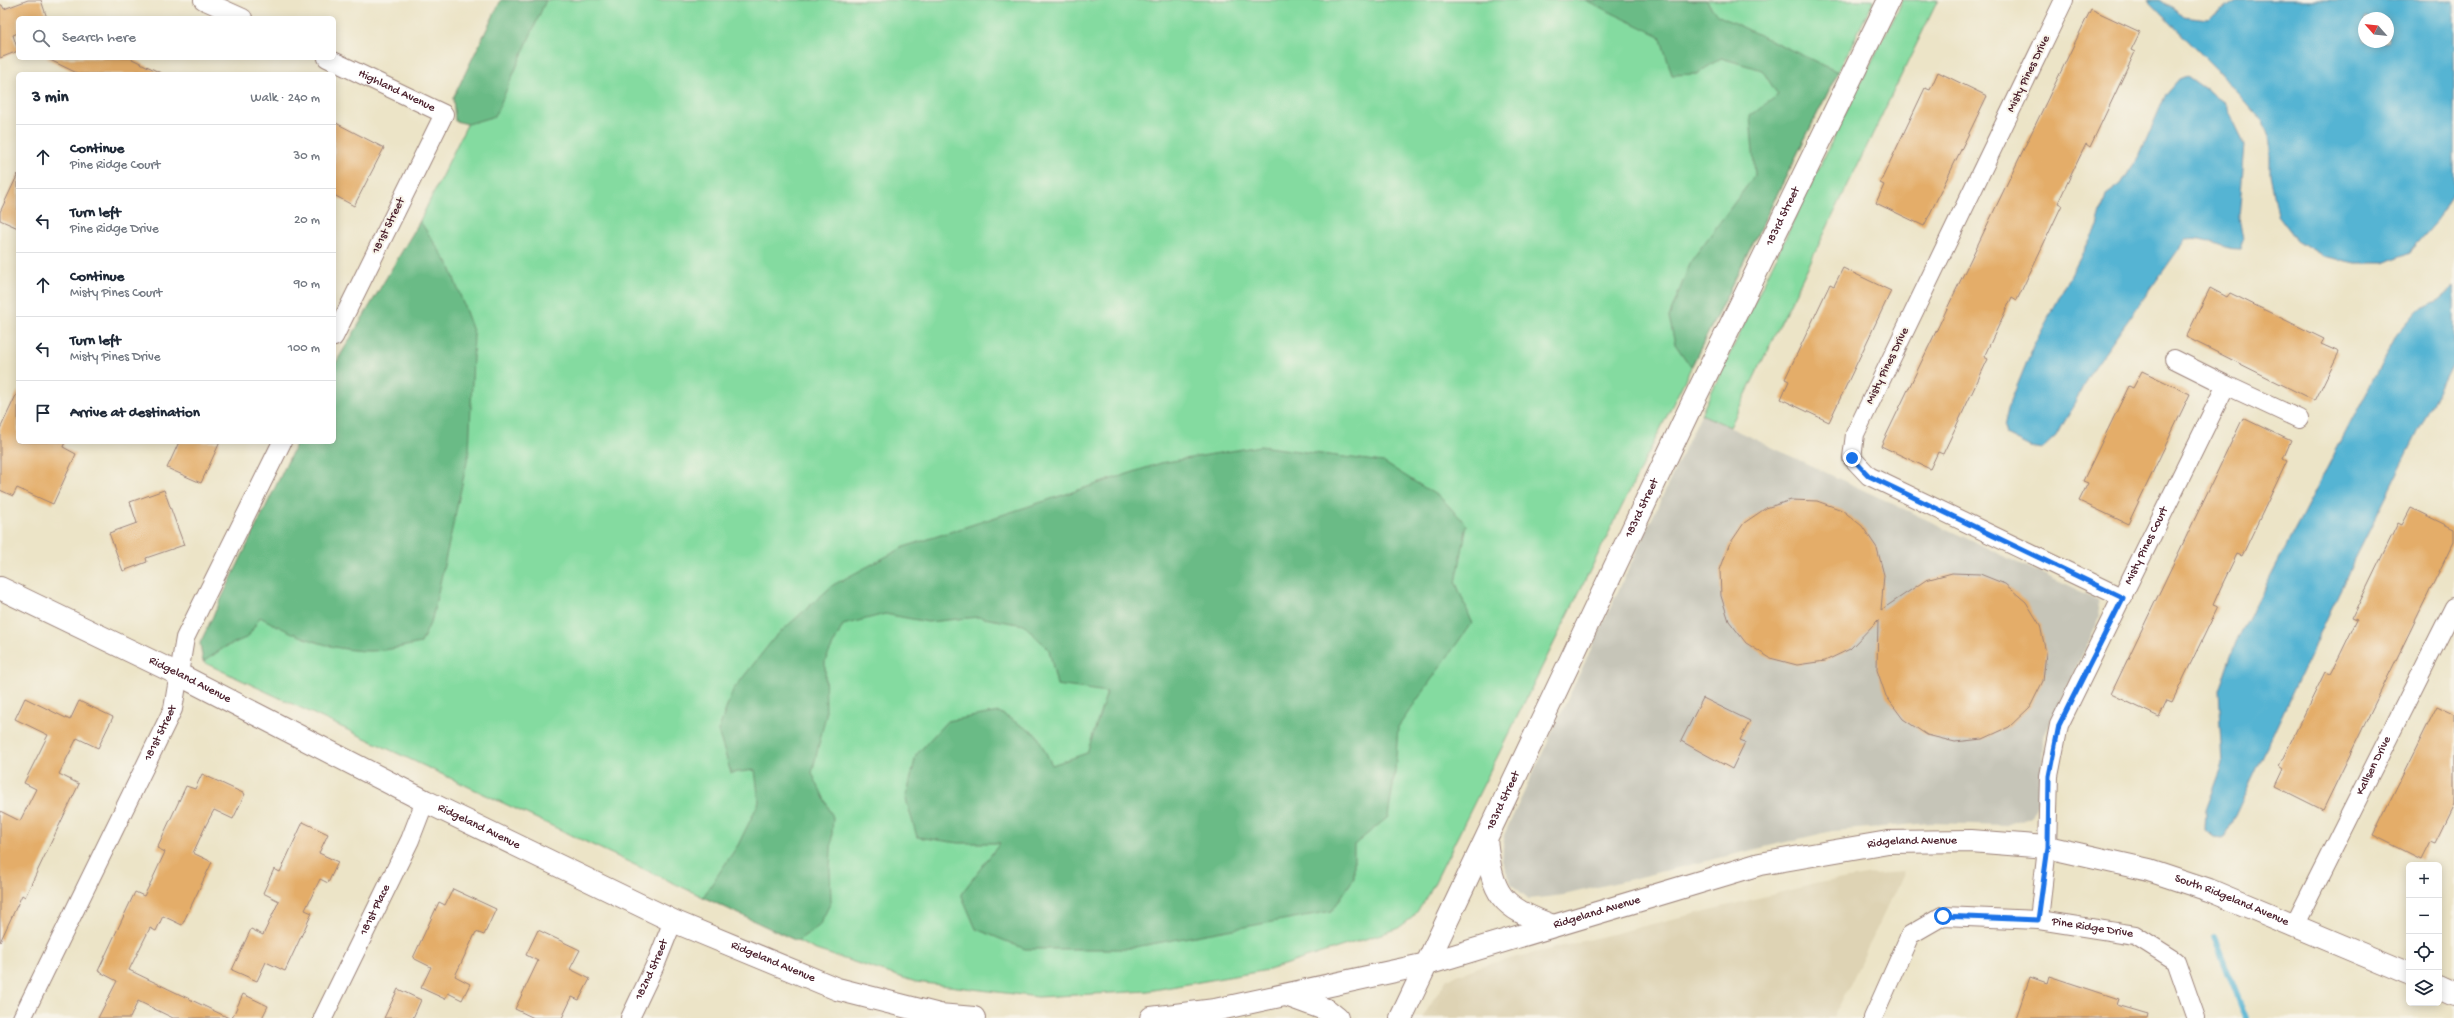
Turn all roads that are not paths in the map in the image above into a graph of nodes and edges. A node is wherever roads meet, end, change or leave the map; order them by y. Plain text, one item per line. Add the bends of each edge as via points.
1 (203, 0) edge
2 (1889, 0) edge
3 (2064, 0) edge
4 (239, 16) edge
5 (331, 60) edge
6 (444, 114) joint
7 (336, 333) edge
8 (2174, 359) dead end
9 (2226, 385) junction
10 (2299, 419) dead end
11 (281, 444) edge
12 (0, 588) edge
13 (2123, 598) junction
14 (2454, 606) edge
15 (178, 674) junction
16 (426, 800) junction
17 (1486, 840) junction
18 (2048, 847) junction
19 (2038, 920) junction
20 (673, 921) junction
21 (1553, 926) junction
22 (2294, 926) junction
23 (1427, 964) junction
24 (2406, 973) edge
25 (2442, 989) edge
26 (1286, 995) junction
27 (2454, 995) edge
28 (939, 1017) edge
29 (22, 1018) edge
30 (323, 1018) edge
31 (630, 1018) edge
32 (974, 1018) edge
33 (1151, 1018) edge
34 (1337, 1018) edge
35 (1401, 1018) edge
36 (1873, 1018) edge
37 (2196, 1018) edge

1 - 4 street
2 - 17 street, 183rd Street via 1693,401
3 - 13 street, Misty Pines Drive via 1855,434 1852,458 1869,476
5 - 6 street, Highland Avenue
6 - 7 street, 181st Street
8 - 9 street
9 - 10 street
9 - 13 street, Misty Pines Court
11 - 15 street, 181st Street via 185,638
12 - 15 street, Ridgeland Avenue
13 - 18 street, Misty Pines Court via 2059,725 2049,776
14 - 22 street, Kallsen Drive
15 - 16 street, Ridgeland Avenue
15 - 29 street, 181st Street via 173,709
16 - 20 street, Ridgeland Avenue
16 - 30 street, 181st Place via 410,840
17 - 21 street via 1490,870 1504,900 1521,914
17 - 23 street, 183rd Street
18 - 19 street, Pine Ridge Drive
18 - 21 street, Ridgeland Avenue via 1972,841 1888,842 1862,845 1760,864
18 - 22 street, South Ridgeland Avenue via 2149,870 2209,890
19 - 36 street via 1943,916 1910,935
19 - 37 street, Pine Ridge Drive via 2135,935 2176,961
20 - 28 street, Ridgeland Avenue via 837,989
20 - 31 street, 182nd Street
21 - 23 street, Ridgeland Avenue
22 - 24 street, South Ridgeland Avenue
23 - 26 street, Ridgeland Avenue
23 - 35 street, 183rd Street
25 - 27 street
26 - 33 street, Ridgeland Avenue via 1215,1010
26 - 34 street via 1327,1010
28 - 32 street, Ridgeland Avenue

